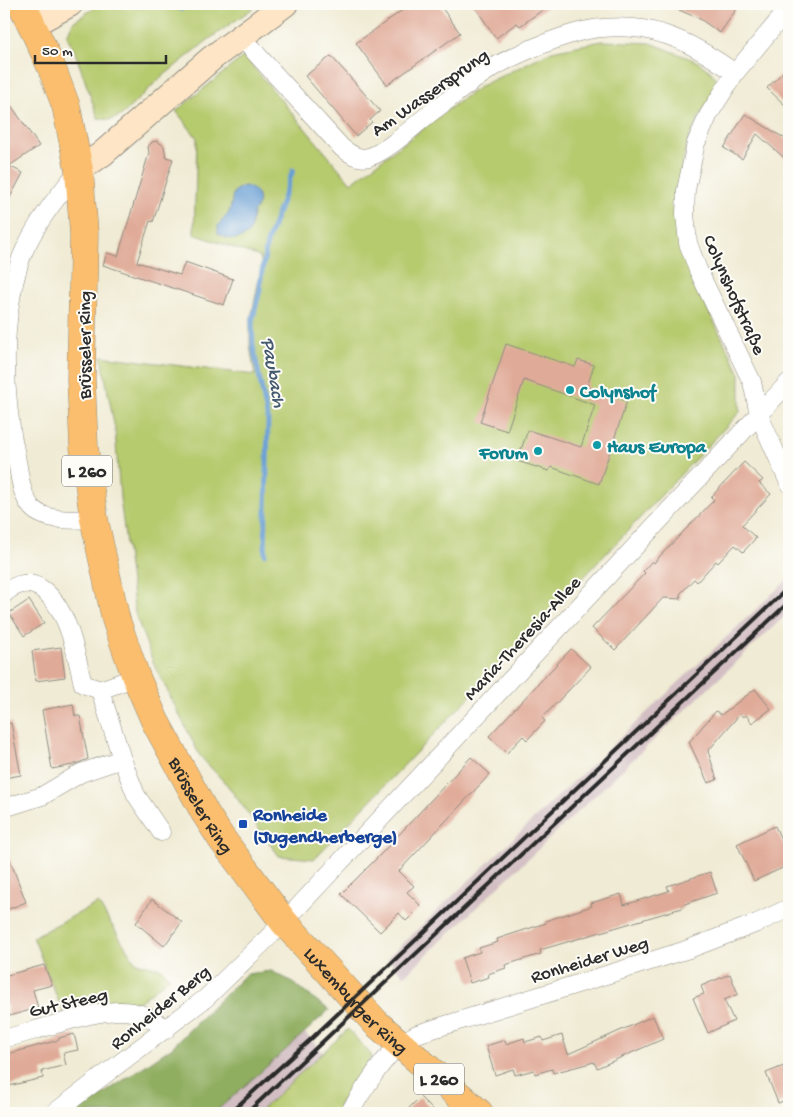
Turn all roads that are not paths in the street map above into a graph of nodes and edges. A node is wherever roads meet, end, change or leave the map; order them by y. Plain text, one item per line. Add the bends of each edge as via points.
1 (70, 4) edge
2 (286, 4) edge
3 (789, 8) edge
4 (27, 14) edge
5 (241, 37) junction
6 (736, 73) junction
7 (79, 170) junction
8 (4, 350) edge
9 (789, 382) edge
10 (759, 415) junction
11 (7, 430) edge
12 (789, 483) edge
13 (94, 519) junction
14 (4, 594) edge
15 (136, 677) junction
16 (100, 690) junction
17 (122, 759) junction
18 (4, 808) edge
19 (161, 832) dead end
20 (789, 908) edge
21 (284, 922) junction
22 (166, 1030) junction
23 (4, 1039) edge
24 (400, 1044) junction
25 (54, 1113) edge
26 (349, 1113) edge
27 (479, 1113) edge

1 - 4 street
2 - 5 street
3 - 6 street, Colynshofstraße
4 - 7 main road, Brüsseler Ring / L 260 via 66,106
5 - 6 street, Am Wassersprung via 342,148 355,157 381,152 487,72 529,50 602,28 637,28 665,34 706,53
5 - 7 street
6 - 10 street, Colynshofstraße via 709,114 696,143 686,190 685,214 688,243 752,382
7 - 8 street via 35,229 21,259 9,303
7 - 13 main road, Brüsseler Ring / L 260 via 84,234 81,379 84,447
8 - 11 street
9 - 10 street, Maria-Theresia-Allee
10 - 12 street, Colynshofstraße
10 - 21 street, Maria-Theresia-Allee
11 - 13 street via 24,494 33,509 69,521
13 - 15 main road, Brüsseler Ring / L 260 via 116,620
14 - 16 street via 22,582 35,584 49,594 65,620 83,684
15 - 16 street
15 - 21 main road, Brüsseler Ring / L 260 via 155,721 205,814
16 - 17 street
17 - 18 street via 81,773 42,796
17 - 19 street via 136,794
20 - 24 street, Ronheider Weg via 686,950 417,1034
21 - 22 street, Ronheider Berg via 206,998
21 - 24 main road, Luxemburger Ring / L 260 via 366,1012
22 - 23 street, Gut Steeg via 156,1020 130,1011 115,1011
22 - 25 street, Ronheider Berg
24 - 26 street
24 - 27 main road, Luxemburger Ring / L 260

